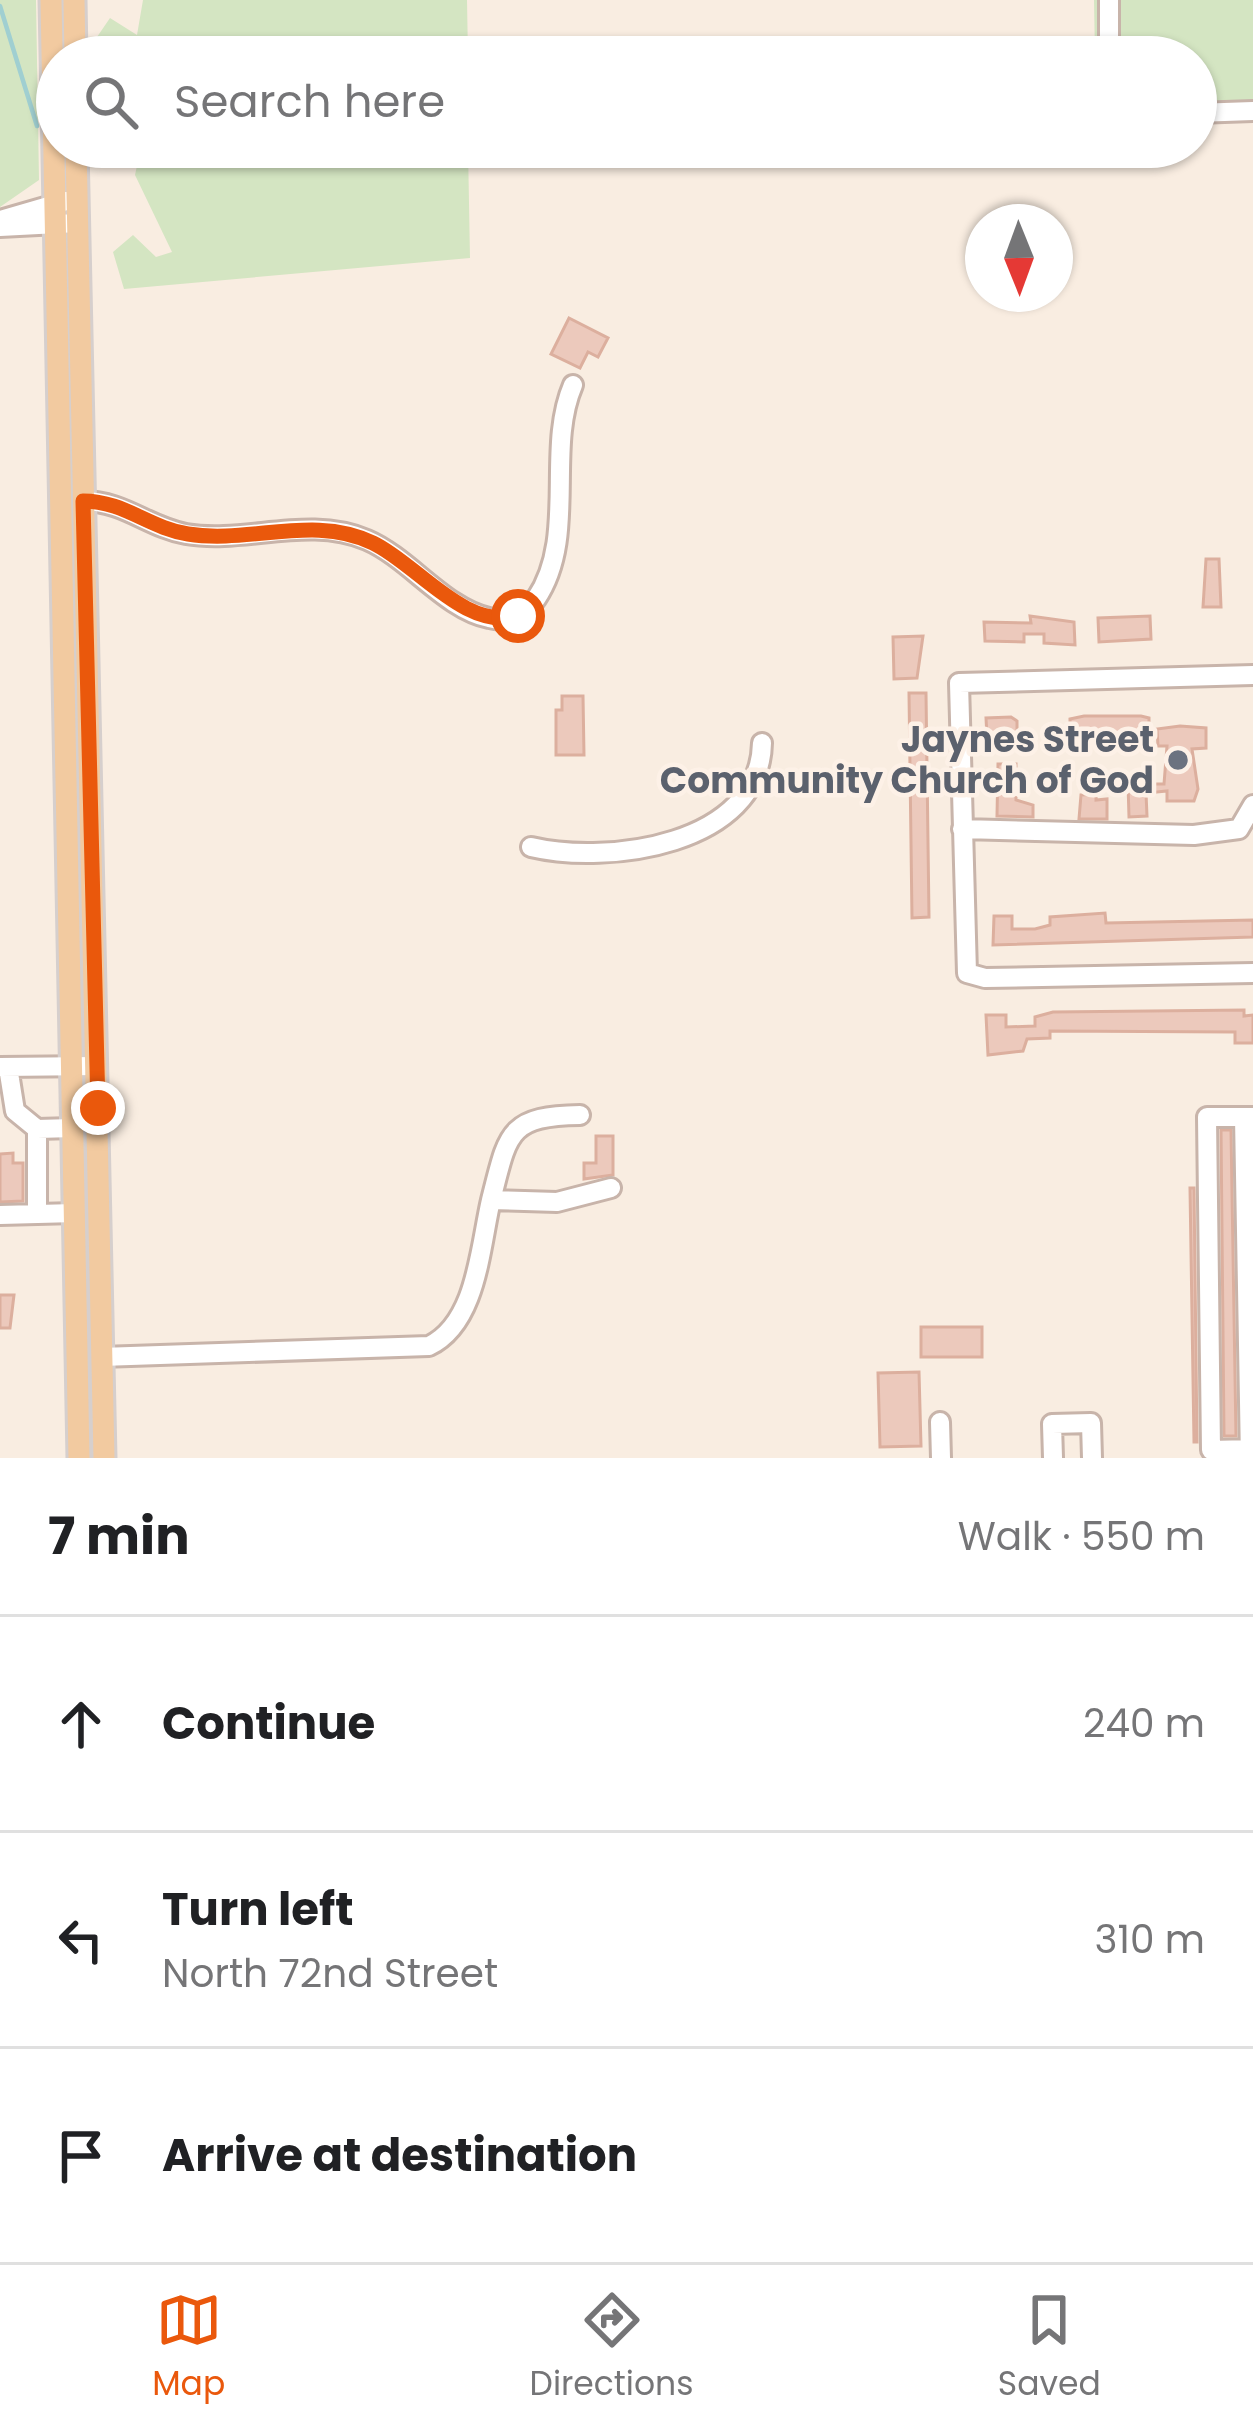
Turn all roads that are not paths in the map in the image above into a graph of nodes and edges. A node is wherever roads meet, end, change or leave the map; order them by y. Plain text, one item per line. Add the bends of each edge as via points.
1 (51, 0) edge
2 (74, 0) edge
3 (1109, 0) edge
4 (51, 36) edge
5 (75, 36) edge
6 (1109, 36) edge
7 (1253, 111) edge
8 (1217, 112) edge
9 (53, 168) edge
10 (76, 168) edge
11 (77, 212) junction
12 (53, 213) junction
13 (0, 224) edge
14 (573, 386) dead end
15 (83, 501) junction
16 (1252, 680) edge
17 (762, 743) dead end
18 (1253, 805) edge
19 (962, 829) junction
20 (531, 848) dead end
21 (1253, 974) edge
22 (72, 1066) junction
23 (97, 1066) junction
24 (4, 1067) edge
25 (580, 1115) dead end
26 (1249, 1117) edge
27 (73, 1128) junction
28 (37, 1130) junction
29 (611, 1188) dead end
30 (491, 1200) junction
31 (75, 1213) junction
32 (37, 1214) junction
33 (0, 1215) edge
34 (1210, 1316) junction
35 (1250, 1316) edge
36 (101, 1357) junction
37 (940, 1422) dead end
38 (1251, 1452) edge
39 (79, 1458) edge
40 (104, 1458) edge
41 (941, 1458) edge
42 (1053, 1458) edge
43 (1092, 1458) edge

1 - 4 main road
2 - 5 main road
3 - 6 street
7 - 8 street
9 - 12 main road
10 - 11 main road
11 - 12 street
11 - 15 main road
12 - 13 street
12 - 22 main road
14 - 15 street via 544,584 531,606 509,619 484,617 352,535 188,534 120,504
15 - 23 main road
16 - 19 street via 959,683
17 - 20 street via 745,796 696,829 609,854
18 - 19 street via 1239,829 1195,835
19 - 21 street via 967,973
22 - 23 street
22 - 24 street
22 - 27 main road
23 - 36 main road
24 - 28 street via 15,1111
25 - 30 street via 520,1123
26 - 34 street via 1207,1117
26 - 35 street
27 - 28 street
27 - 31 main road
28 - 32 street
29 - 30 street via 557,1202
30 - 36 street via 464,1311 429,1346
31 - 32 street
31 - 39 main road
32 - 33 street
34 - 35 street
34 - 38 street via 1211,1450
35 - 38 street
36 - 40 main road
37 - 41 street
42 - 43 street via 1052,1424 1091,1423

